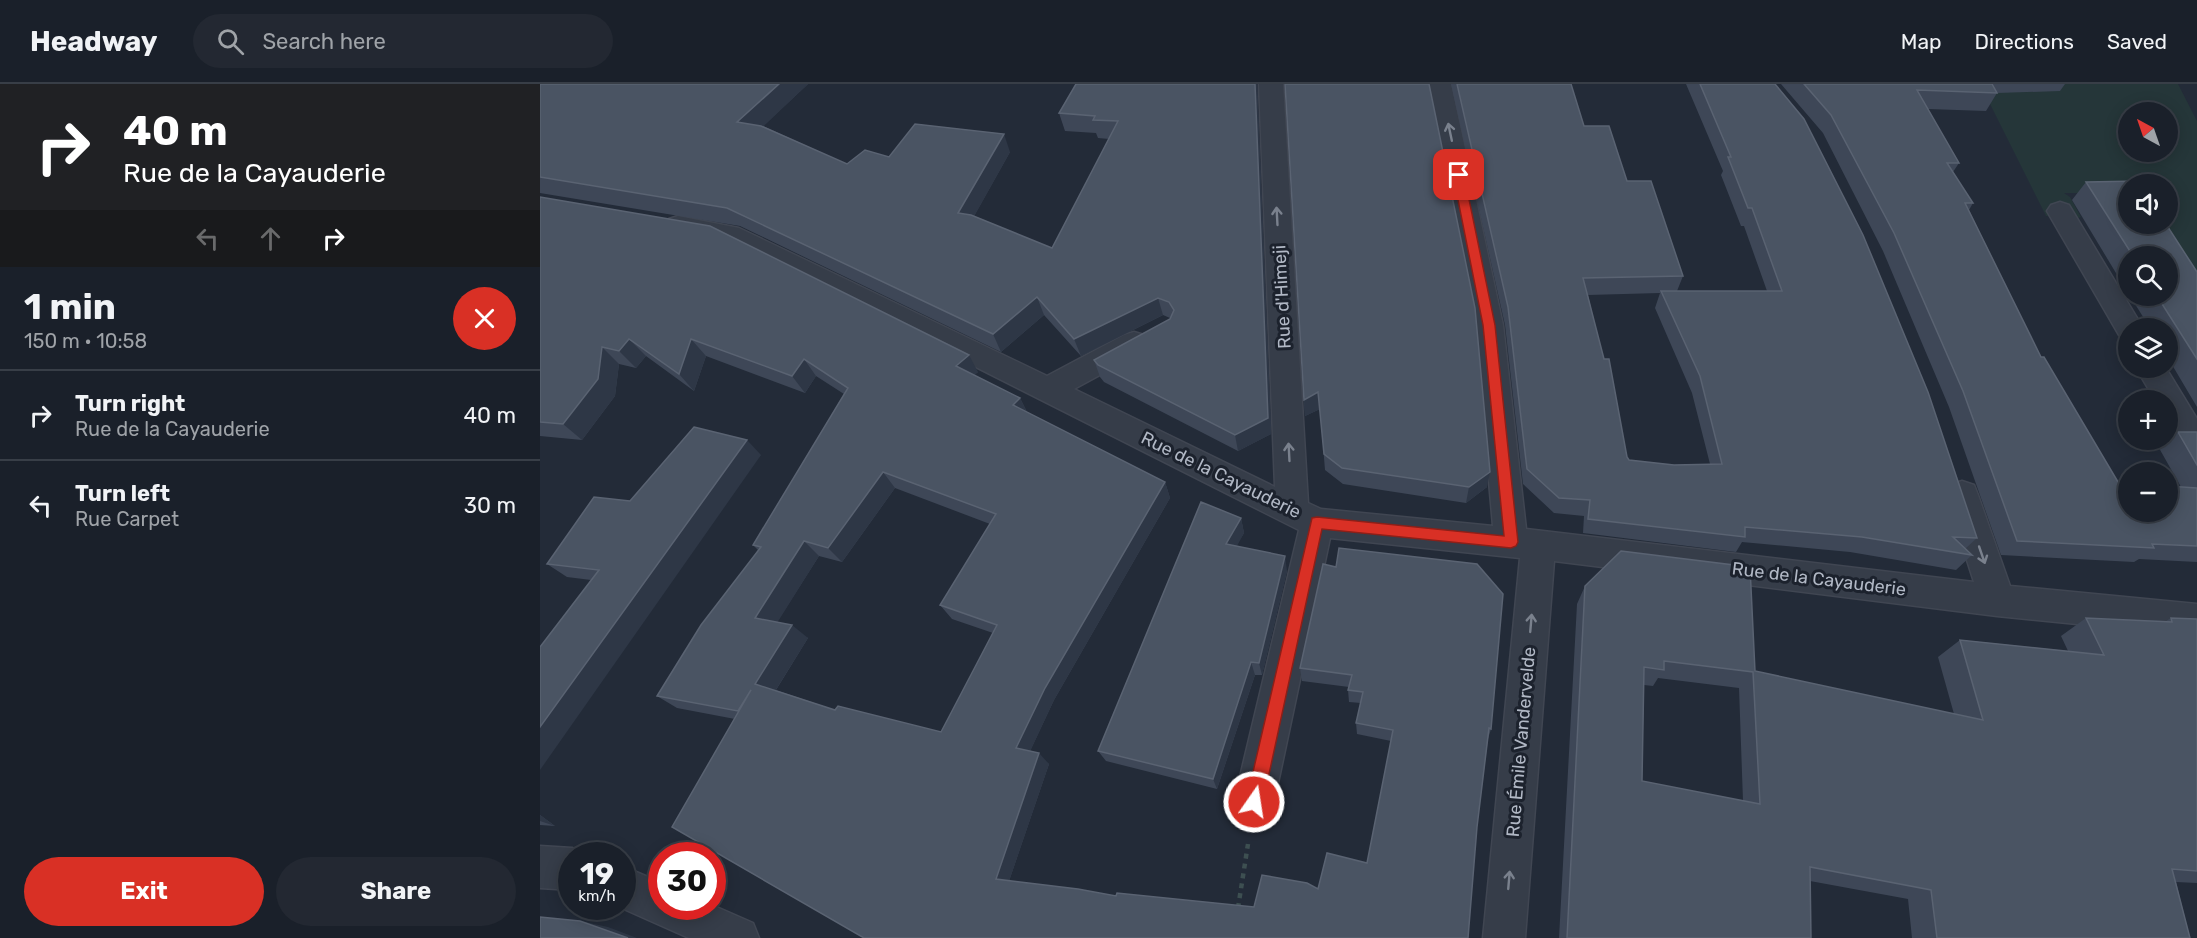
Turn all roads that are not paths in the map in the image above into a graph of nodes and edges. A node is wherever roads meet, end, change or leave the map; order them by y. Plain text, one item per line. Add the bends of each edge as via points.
1 (1271, 84) edge
2 (1439, 84) edge
3 (2060, 211) dead end
4 (652, 221) edge
5 (2122, 318) edge
6 (1162, 328) edge
7 (2157, 378) edge
8 (1048, 389) junction
9 (2197, 446) edge
10 (1953, 471) edge
11 (1305, 517) junction
12 (1525, 544) junction
13 (1997, 600) junction
14 (2197, 620) edge
15 (1254, 802) road end
16 (540, 867) edge
17 (558, 868) edge
18 (696, 920) edge
19 (734, 937) edge
20 (1504, 938) edge

11 -> 1 street, Rue d'Himeji
12 -> 2 street, Rue Émile Vandervelde via 1489,325
3 - 5 street
4 - 8 street, Rue de la Cayauderie via 730,234
6 - 8 street
7 - 9 street
8 - 11 street, Rue de la Cayauderie
10 -> 13 street
11 - 12 street, Rue de la Cayauderie
11 - 15 street, Rue d'Himeji
12 - 13 street, Rue de la Cayauderie
20 -> 12 street, Rue Émile Vandervelde
13 - 14 street, Rue de la Cayauderie
16 - 17 street
18 - 19 street

